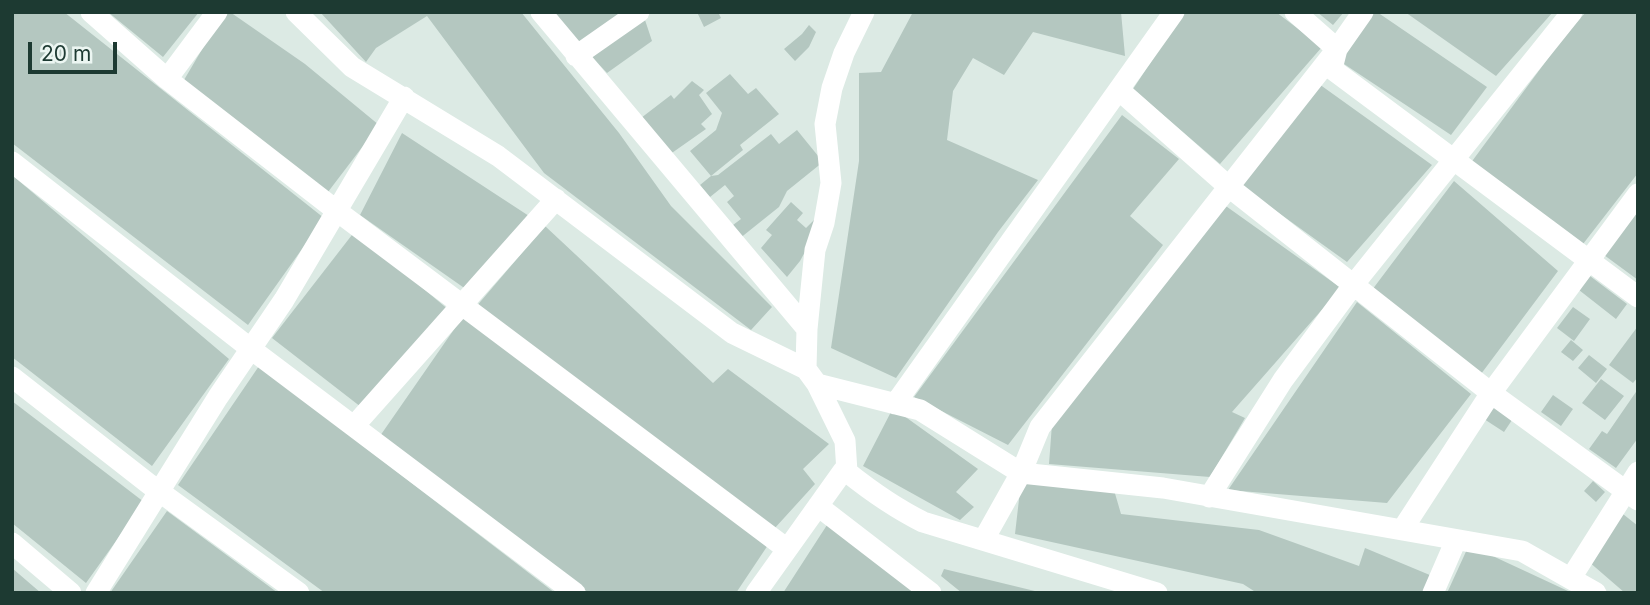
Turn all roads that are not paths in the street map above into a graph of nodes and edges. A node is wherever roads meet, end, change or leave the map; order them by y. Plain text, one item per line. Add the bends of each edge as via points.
1 (91, 12) edge
2 (217, 12) edge
3 (296, 12) edge
4 (541, 12) edge
5 (639, 12) edge
6 (864, 12) edge
7 (1174, 12) edge
8 (1295, 12) edge
9 (1363, 12) edge
10 (1572, 12) edge
11 (1337, 49) junction
12 (576, 55) junction
13 (167, 79) junction
14 (1119, 90) junction
15 (404, 97) junction
16 (1454, 159) junction
17 (12, 162) edge
18 (1229, 187) junction
19 (1638, 194) edge
20 (556, 199) junction
21 (337, 211) junction
22 (1590, 260) junction
23 (1354, 284) junction
24 (1638, 297) edge
25 (462, 305) junction
26 (807, 329) junction
27 (251, 349) junction
28 (12, 377) edge
29 (811, 377) junction
30 (1491, 393) junction
31 (895, 404) junction
32 (354, 426) junction
33 (845, 471) junction
34 (1638, 472) edge
35 (1021, 473) junction
36 (160, 492) junction
37 (1632, 495) edge
38 (1209, 497) junction
39 (818, 506) junction
40 (1402, 530) junction
41 (984, 539) junction
42 (1456, 540) junction
43 (12, 543) edge
44 (787, 549) junction
45 (1583, 587) edge
46 (71, 593) edge
47 (96, 593) edge
48 (299, 593) edge
49 (575, 593) edge
50 (756, 593) edge
51 (932, 593) edge
52 (1157, 593) edge
53 (1433, 593) edge

1 - 13 street
2 - 13 street
3 - 15 street via 352,67
4 - 12 street
5 - 12 street
6 - 26 street via 844,52 827,112 831,183 815,250
7 - 14 street
8 - 11 street
9 - 11 street
10 - 16 street
11 - 16 street via 1332,69
11 - 18 street
12 - 26 street
13 - 21 street
14 - 18 street
14 - 31 street
15 - 20 street
15 - 21 street
16 - 22 street
16 - 23 street
17 - 27 street
18 - 23 street
18 - 35 street via 1040,427
19 - 22 street
20 - 25 street
20 - 29 street via 732,334
21 - 25 street
21 - 27 street
22 - 24 street
22 - 30 street
23 - 30 street
23 - 38 street via 1283,380
25 - 32 street
25 - 44 street
26 - 29 street
27 - 32 street
27 - 36 street
28 - 36 street
29 - 31 street
29 - 33 street via 845,442
30 - 37 street
30 - 40 street
31 - 35 street via 920,410
32 - 49 street
33 - 39 street
33 - 41 street via 898,510
34 - 37 street
35 - 38 street
35 - 41 street
36 - 47 street
36 - 48 street
37 - 45 street
38 - 40 street
39 - 44 street
39 - 51 street
40 - 42 street
41 - 52 street
42 - 45 street via 1521,551
42 - 53 street
43 - 46 street
44 - 50 street

